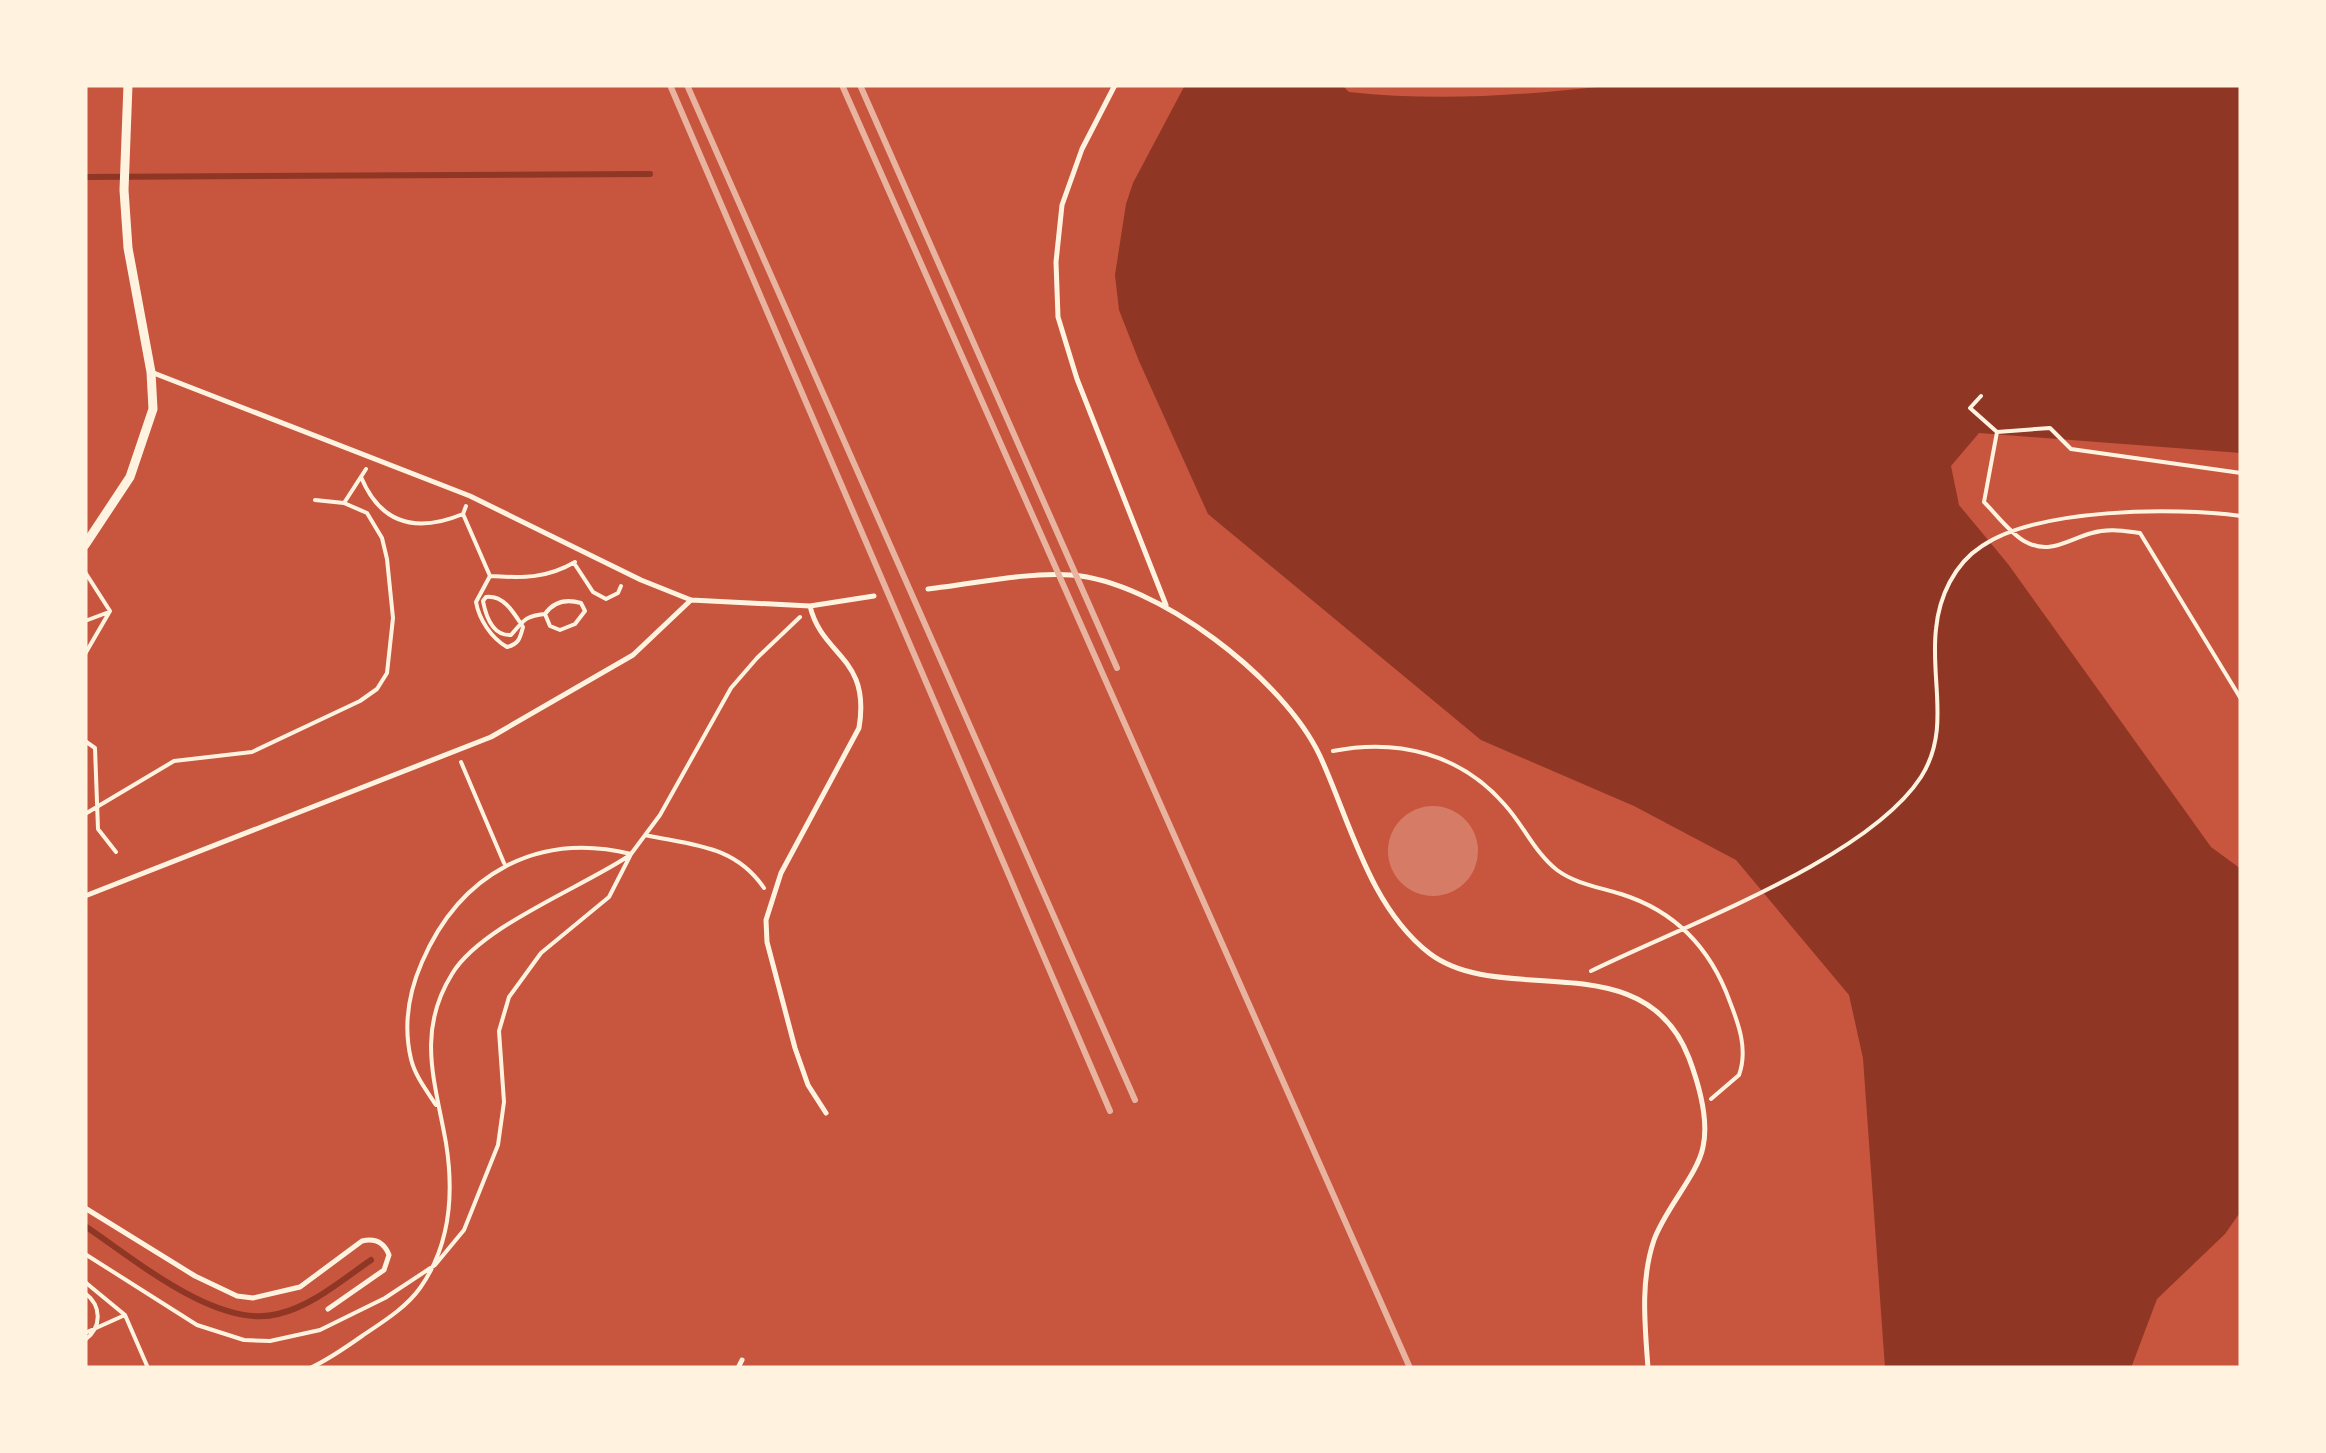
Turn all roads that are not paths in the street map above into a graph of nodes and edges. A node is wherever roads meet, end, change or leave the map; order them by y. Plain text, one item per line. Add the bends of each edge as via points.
1 (128, 85) edge
2 (1116, 85) edge
3 (151, 372) junction
4 (85, 544) edge
5 (928, 590) dead end
6 (874, 596) dead end
7 (691, 600) junction
8 (810, 606) junction
9 (1167, 608) junction
10 (85, 896) edge
11 (826, 1113) dead end
12 (85, 1208) edge
13 (328, 1309) dead end
14 (742, 1360) dead end
15 (738, 1368) edge
16 (1648, 1368) edge

1 - 3 street via 128,248
2 - 9 lane via 1082,148 1062,206 1058,317
3 - 4 street via 153,409 130,477
3 - 7 lane via 470,496
5 - 9 lane via 1070,575 1122,585
6 - 8 lane
7 - 8 lane
7 - 10 lane via 632,655 457,753
8 - 11 lane via 851,669 862,708 859,728 781,873 770,901 767,942 808,1085
9 - 16 lane via 1290,708 1319,754 1373,879 1417,943 1454,967 1618,991 1667,1022 1689,1058 1703,1146 1664,1216 1646,1271
12 - 13 lane via 194,1276 253,1298 300,1287 362,1241 381,1242 389,1256 384,1270
14 - 15 lane

